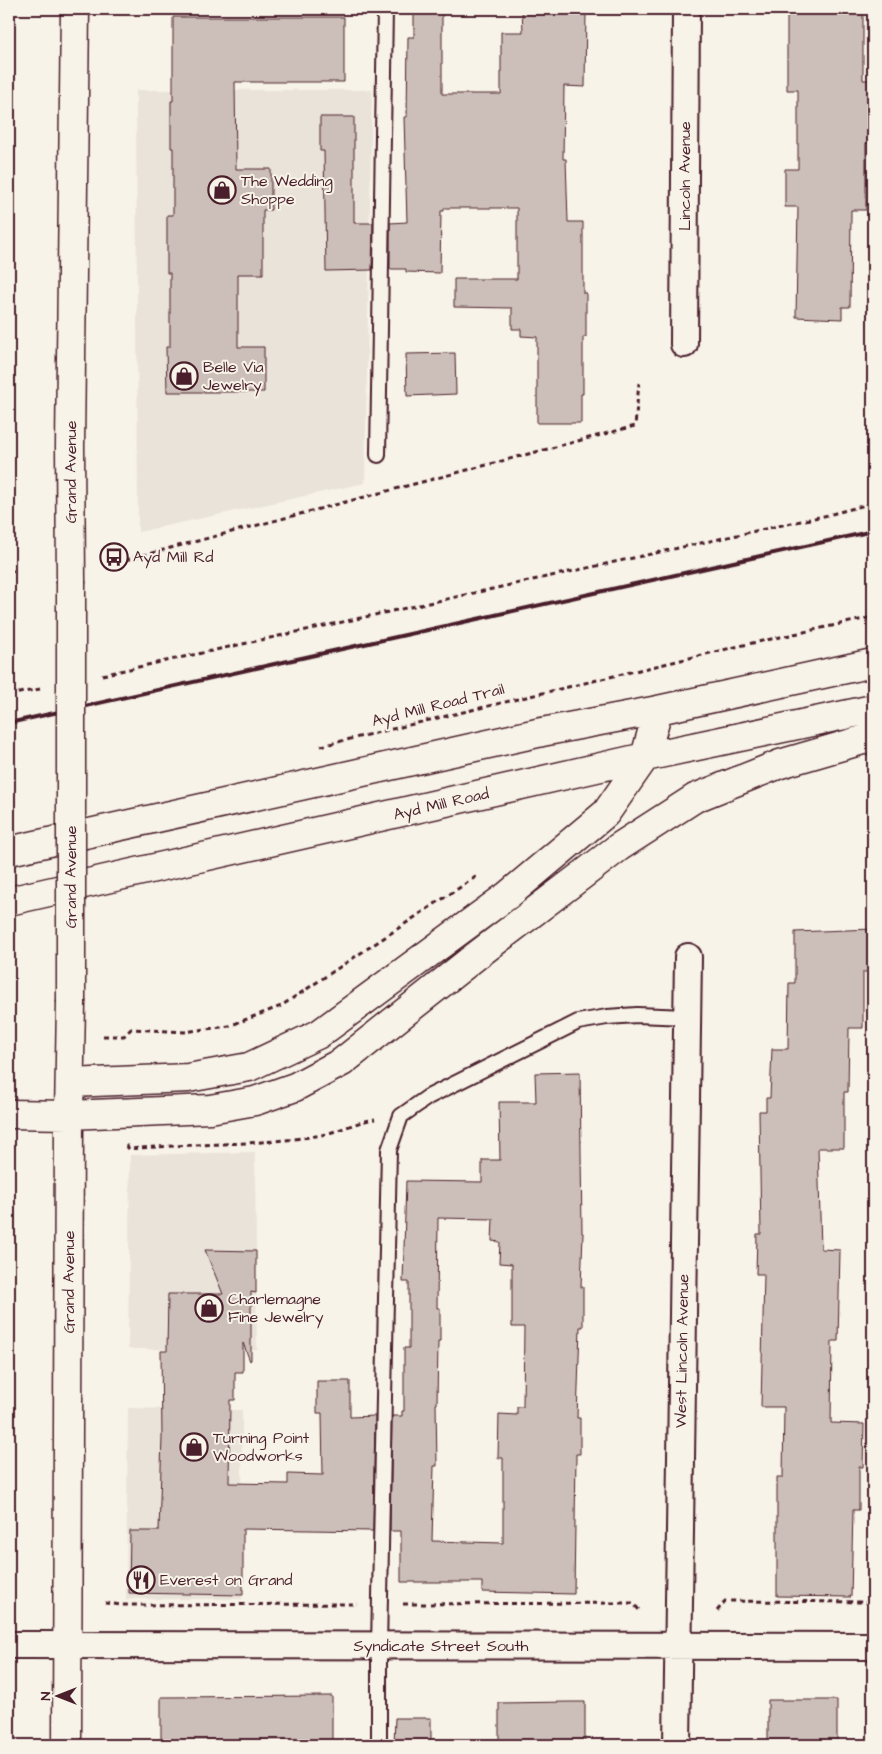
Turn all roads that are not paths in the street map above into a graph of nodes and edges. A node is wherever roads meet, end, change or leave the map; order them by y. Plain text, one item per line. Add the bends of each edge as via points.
1 (75, 9) edge
2 (385, 9) edge
3 (686, 9) edge
4 (684, 344) dead end
5 (378, 455) dead end
6 (873, 663) edge
7 (873, 709) edge
8 (658, 710) junction
9 (873, 737) edge
10 (645, 758) junction
11 (9, 851) edge
12 (9, 901) edge
13 (688, 957) dead end
14 (686, 1018) junction
15 (70, 1083) junction
16 (9, 1114) edge
17 (69, 1115) junction
18 (9, 1645) edge
19 (68, 1646) junction
20 (379, 1646) junction
21 (677, 1646) junction
22 (873, 1646) edge
23 (67, 1745) edge
24 (379, 1745) edge
25 (677, 1745) edge

1 - 15 main road, Grand Avenue, bridge via 70,437
2 - 5 lane
3 - 4 street, Lincoln Avenue
6 - 8 main road
7 - 10 main road, Ayd Mill Road
8 - 10 main road
8 - 11 main road via 542,732
9 - 17 main road via 780,764 695,798 619,847 342,1062 295,1087 255,1101 210,1109
10 - 12 main road, Ayd Mill Road
10 - 15 main road via 606,813 508,895 319,1034 248,1067 188,1078
13 - 14 street, West Lincoln Avenue
14 - 20 lane via 637,1015 578,1022 428,1097 400,1116 389,1150
14 - 21 street, West Lincoln Avenue
15 - 17 main road, Grand Avenue
16 - 17 main road
17 - 19 main road, Grand Avenue
18 - 19 street, Syndicate Street South
19 - 20 street, Syndicate Street South
19 - 23 main road, Grand Avenue
20 - 21 street, Syndicate Street South
20 - 24 lane
21 - 22 street, Syndicate Street South
21 - 25 street, West Lincoln Avenue

